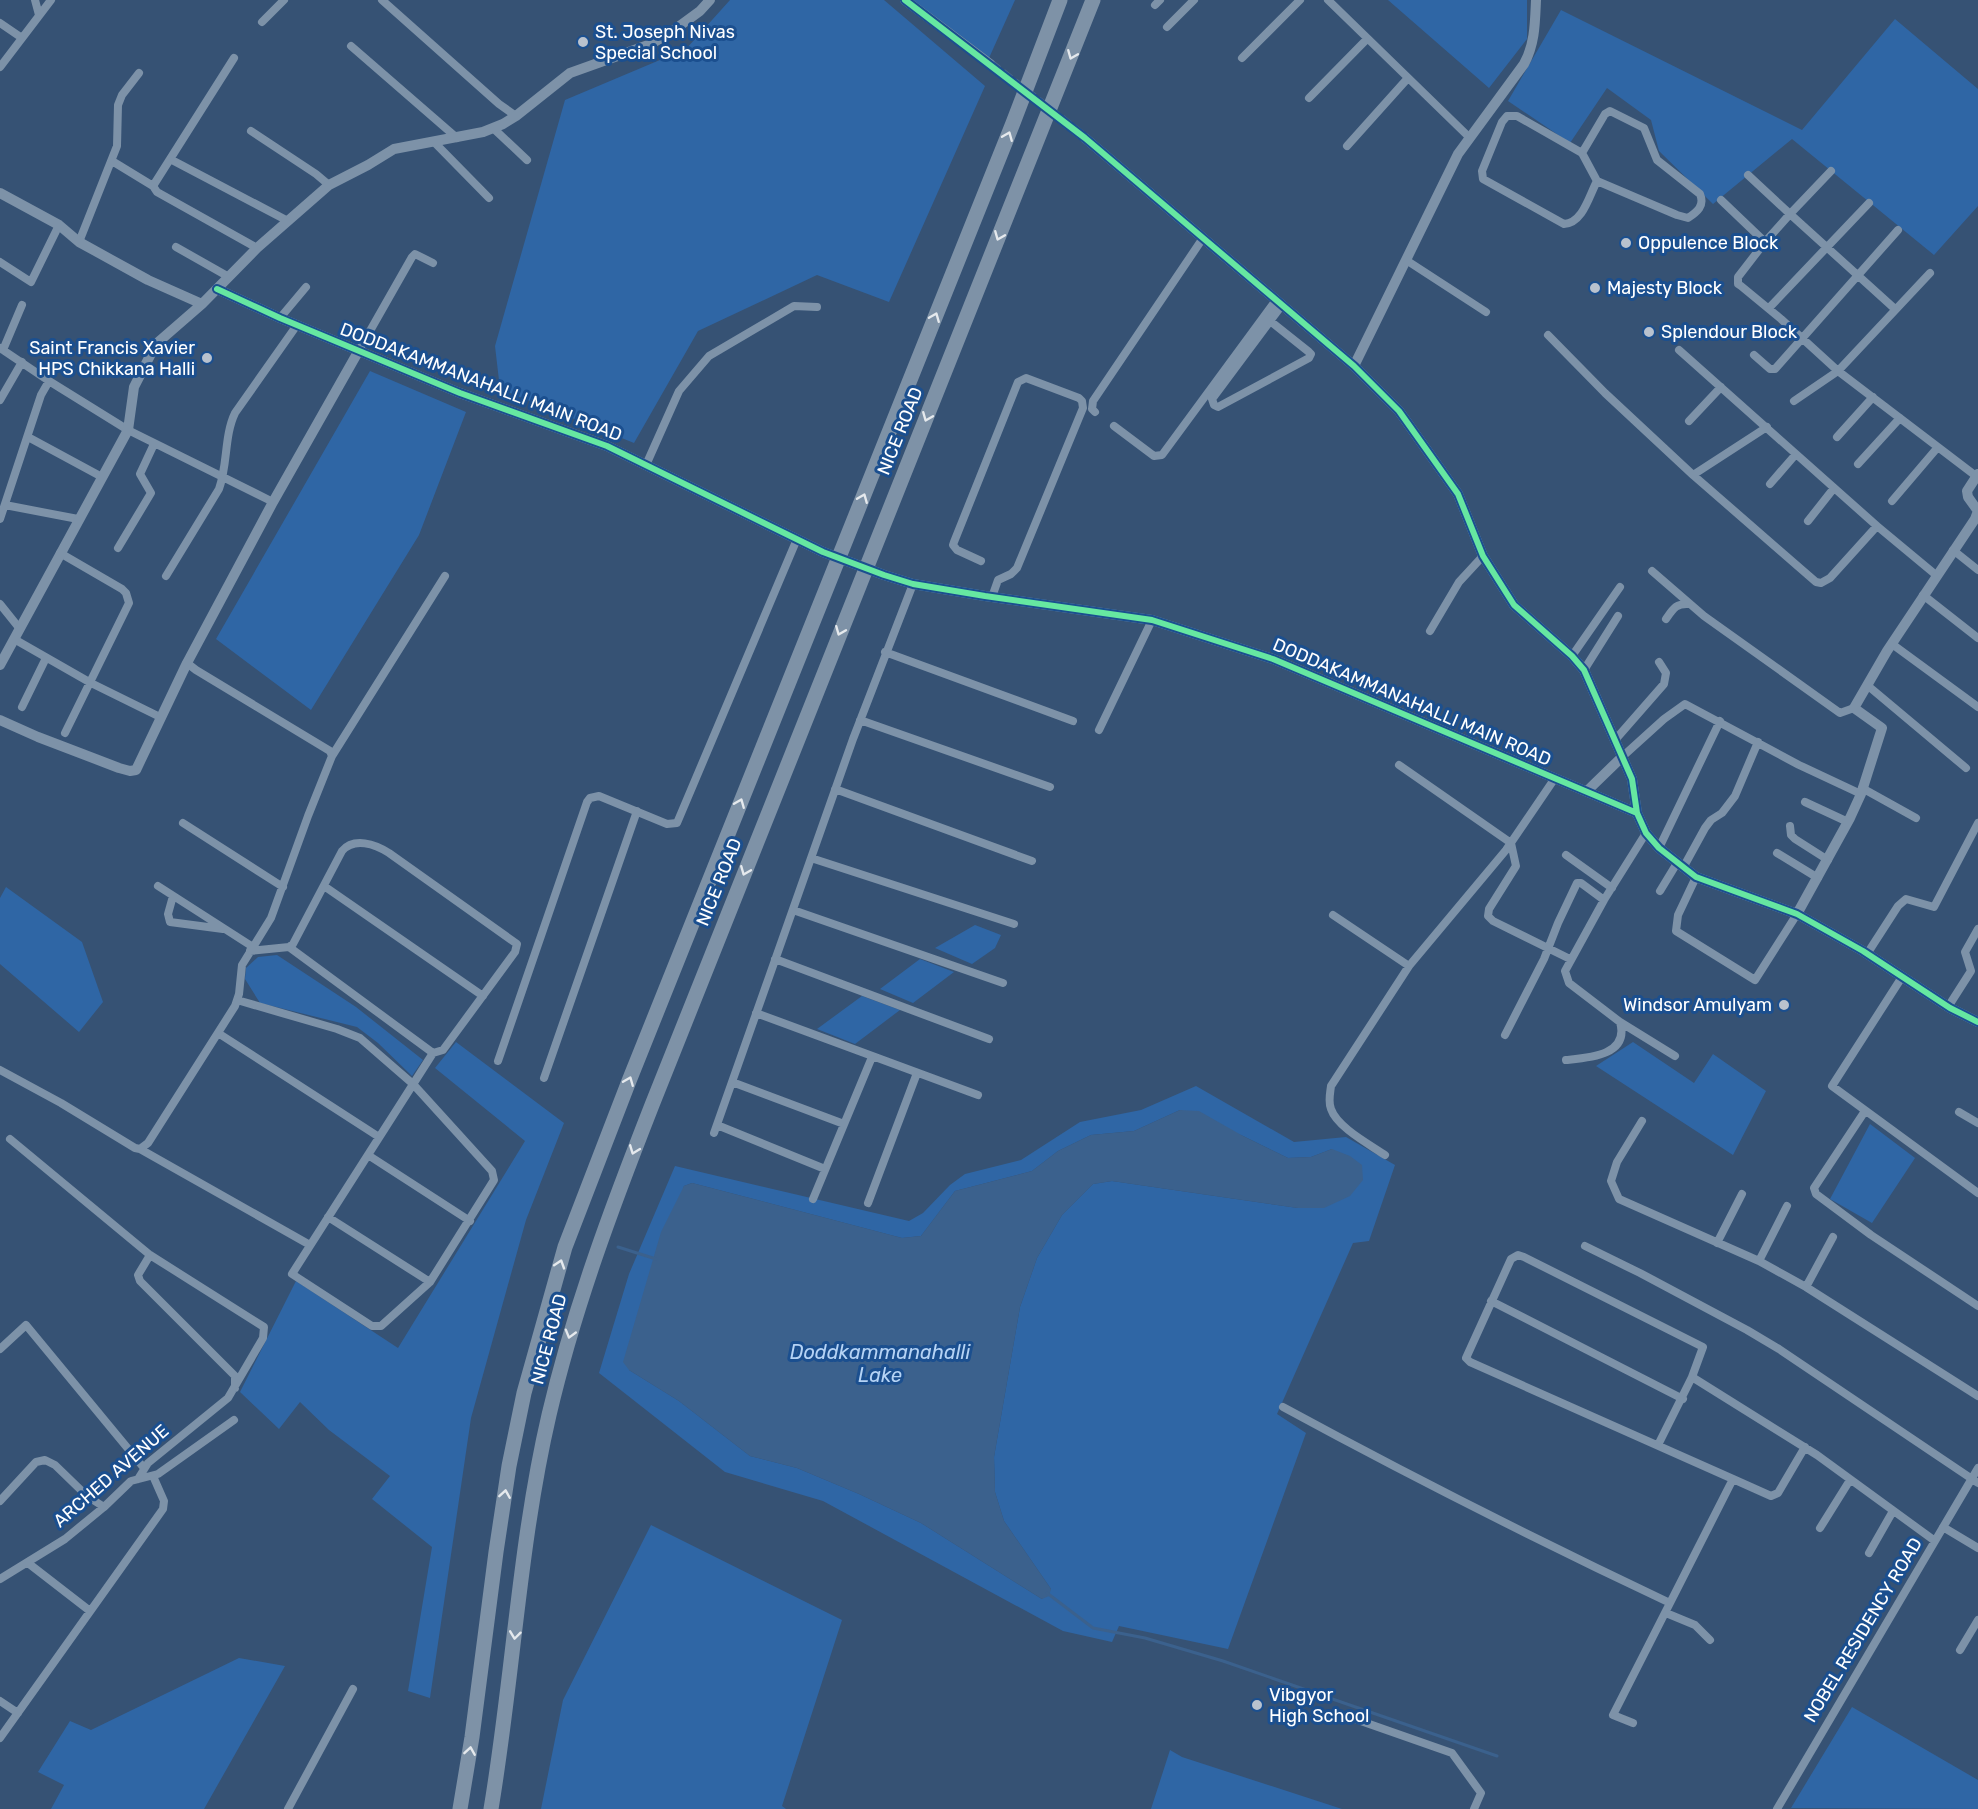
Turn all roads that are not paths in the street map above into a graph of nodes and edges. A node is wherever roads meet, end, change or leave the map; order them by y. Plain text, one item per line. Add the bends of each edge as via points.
1 (35, 0) edge
2 (51, 0) edge
3 (284, 0) edge
4 (382, 0) edge
5 (710, 0) edge
6 (905, 0) edge
7 (1060, 0) edge
8 (1093, 0) edge
9 (1194, 0) edge
10 (1300, 0) edge
11 (1328, 0) edge
12 (1536, 0) edge
13 (39, 15) junction
14 (262, 22) dead end
15 (0, 23) edge
16 (1167, 27) dead end
17 (22, 38) junction
18 (1367, 39) junction
19 (351, 46) dead end
20 (234, 58) dead end
21 (1242, 58) dead end
22 (990, 64) tunnel mouth
23 (0, 67) edge
24 (139, 73) dead end
25 (1408, 78) junction
26 (1309, 98) dead end
27 (1491, 109) junction
28 (516, 116) junction
29 (1504, 119) junction
30 (493, 128) junction
31 (251, 130) dead end
32 (457, 138) junction
33 (1085, 138) tunnel mouth
34 (1470, 138) junction
35 (434, 142) junction
36 (1347, 146) dead end
37 (1582, 153) junction
38 (170, 159) junction
39 (527, 160) dead end
40 (112, 161) junction
41 (1831, 171) dead end
42 (1749, 175) dead end
43 (1597, 181) junction
44 (329, 185) junction
45 (153, 186) junction
46 (1, 195) edge
47 (489, 198) dead end
48 (1721, 200) dead end
49 (1869, 203) dead end
50 (1790, 214) junction
51 (288, 221) junction
52 (59, 225) junction
53 (1898, 230) dead end
54 (1203, 238) junction
55 (79, 242) junction
56 (1765, 242) junction
57 (176, 247) dead end
58 (1827, 247) junction
59 (257, 248) junction
60 (1406, 260) junction
61 (0, 262) edge
62 (433, 263) dead end
63 (1929, 273) dead end
64 (1858, 275) junction
65 (229, 277) junction
66 (306, 287) dead end
67 (217, 289) junction
68 (1279, 303) junction
69 (202, 304) junction
70 (22, 305) dead end
71 (817, 307) dead end
72 (1769, 308) junction
73 (1895, 309) junction
74 (1486, 312) dead end
75 (280, 318) junction
76 (1270, 321) junction
77 (297, 325) junction
78 (1548, 335) dead end
79 (1802, 338) junction
80 (2, 349) edge
81 (1679, 350) dead end
82 (358, 352) junction
83 (1755, 355) dead end
84 (22, 362) junction
85 (1354, 366) junction
86 (1838, 371) junction
87 (49, 381) junction
88 (1721, 387) junction
89 (1873, 397) junction
90 (0, 400) edge
91 (1794, 401) dead end
92 (1095, 412) dead end
93 (1900, 418) junction
94 (1689, 421) dead end
95 (1114, 426) dead end
96 (1767, 427) junction
97 (128, 430) junction
98 (28, 437) junction
99 (1837, 437) dead end
100 (154, 444) junction
101 (1938, 447) junction
102 (1796, 454) junction
103 (1858, 464) dead end
104 (646, 465) junction
105 (1693, 475) junction
106 (1977, 475) edge
107 (102, 477) junction
108 (223, 477) junction
109 (1770, 484) dead end
110 (1834, 488) junction
111 (1892, 501) dead end
112 (273, 502) junction
113 (5, 505) junction
114 (1978, 511) edge
115 (0, 519) edge
116 (78, 519) junction
117 (1808, 521) dead end
118 (1877, 526) junction
119 (797, 539) junction
120 (118, 548) dead end
121 (1953, 550) junction
122 (60, 554) junction
123 (1483, 556) junction
124 (981, 561) dead end
125 (1978, 570) edge
126 (1652, 572) dead end
127 (1936, 575) junction
128 (166, 576) dead end
129 (445, 576) dead end
130 (913, 584) junction
131 (1620, 587) dead end
132 (1923, 595) junction
133 (992, 597) junction
134 (0, 604) edge
135 (1689, 604) junction
136 (1618, 616) dead end
137 (1666, 619) dead end
138 (1152, 620) junction
139 (20, 628) junction
140 (1430, 631) dead end
141 (1978, 638) edge
142 (14, 639) junction
143 (1892, 644) junction
144 (885, 652) junction
145 (1572, 656) junction
146 (46, 658) junction
147 (1659, 662) dead end
148 (187, 663) junction
149 (0, 665) edge
150 (1584, 670) junction
151 (91, 683) junction
152 (1867, 685) junction
153 (22, 707) dead end
154 (1978, 707) edge
155 (1854, 708) junction
156 (160, 717) junction
157 (0, 720) edge
158 (860, 720) junction
159 (1073, 721) dead end
160 (1720, 721) junction
161 (1100, 730) dead end
162 (65, 733) dead end
163 (1615, 740) junction
164 (1758, 742) junction
165 (332, 756) junction
166 (1622, 757) junction
167 (1399, 765) dead end
168 (1966, 768) dead end
169 (1555, 778) junction
170 (1050, 787) dead end
171 (835, 789) junction
172 (1587, 791) junction
173 (1862, 791) junction
174 (1805, 802) dead end
175 (637, 811) junction
176 (1637, 813) junction
177 (1916, 818) dead end
178 (1848, 822) junction
179 (183, 823) dead end
180 (1978, 823) edge
181 (1790, 826) dead end
182 (1646, 833) junction
183 (1510, 843) junction
184 (1659, 848) junction
185 (1777, 853) dead end
186 (1566, 855) dead end
187 (811, 858) junction
188 (1828, 860) junction
189 (1032, 861) dead end
190 (1680, 865) junction
191 (1696, 877) junction
192 (1818, 878) junction
193 (158, 886) dead end
194 (324, 886) junction
195 (283, 887) junction
196 (1612, 888) junction
197 (1660, 891) dead end
198 (173, 896) junction
199 (1604, 900) junction
200 (793, 910) junction
201 (1797, 914) junction
202 (1333, 915) dead end
203 (1014, 924) dead end
204 (226, 929) junction
205 (1978, 929) edge
206 (289, 947) junction
207 (252, 949) junction
208 (1549, 949) junction
209 (1867, 954) junction
210 (1570, 958) junction
211 (775, 959) junction
212 (1409, 966) junction
213 (1902, 977) junction
214 (1003, 983) dead end
215 (483, 996) junction
216 (237, 1000) junction
217 (1948, 1007) junction
218 (756, 1013) junction
219 (1620, 1022) junction
220 (1978, 1022) edge
221 (218, 1033) junction
222 (1505, 1035) dead end
223 (989, 1039) dead end
224 (433, 1053) junction
225 (1675, 1056) dead end
226 (872, 1057) junction
227 (1566, 1060) dead end
228 (498, 1061) dead end
229 (0, 1070) edge
230 (917, 1073) junction
231 (544, 1078) dead end
232 (732, 1082) junction
233 (413, 1084) junction
234 (978, 1095) dead end
235 (1865, 1111) junction
236 (1959, 1112) dead end
237 (1642, 1121) dead end
238 (1978, 1123) edge
239 (844, 1124) junction
240 (379, 1137) junction
241 (10, 1139) dead end
242 (140, 1149) junction
243 (368, 1155) junction
244 (1385, 1155) dead end
245 (825, 1169) junction
246 (1978, 1192) edge
247 (1742, 1194) dead end
248 (813, 1199) dead end
249 (868, 1203) dead end
250 (1787, 1206) dead end
251 (328, 1217) junction
252 (470, 1221) junction
253 (1833, 1237) dead end
254 (1717, 1243) junction
255 (310, 1245) junction
256 (1585, 1246) dead end
257 (150, 1255) junction
258 (1759, 1261) junction
259 (430, 1282) junction
260 (1806, 1287) junction
261 (1491, 1301) junction
262 (1978, 1306) edge
263 (0, 1349) edge
264 (1692, 1377) junction
265 (235, 1388) junction
266 (1978, 1396) edge
267 (1683, 1399) junction
268 (1283, 1407) dead end
269 (234, 1420) dead end
270 (1658, 1445) junction
271 (1804, 1447) junction
272 (144, 1468) junction
273 (1978, 1468) edge
274 (153, 1476) junction
275 (138, 1479) junction
276 (1733, 1479) junction
277 (1851, 1480) junction
278 (1975, 1481) edge
279 (0, 1501) edge
280 (104, 1507) junction
281 (1893, 1510) junction
282 (1943, 1527) junction
283 (1820, 1528) dead end
284 (1935, 1541) junction
285 (1978, 1548) edge
286 (1869, 1553) dead end
287 (28, 1563) junction
288 (0, 1579) edge
289 (1670, 1603) junction
290 (90, 1611) junction
291 (1666, 1612) junction
292 (1978, 1620) edge
293 (1710, 1640) dead end
294 (1960, 1650) dead end
295 (353, 1689) dead end
296 (0, 1701) edge
297 (18, 1713) junction
298 (1355, 1719) dead end
299 (1633, 1723) dead end
300 (0, 1738) edge
301 (288, 1809) edge
302 (460, 1809) edge
303 (490, 1809) edge
304 (1474, 1809) edge
305 (1777, 1809) edge

1 - 13 street
2 - 13 street
3 - 14 street
4 - 28 street
5 - 28 street via 651,44 570,73
6 - 22 street
302 -> 7 highway, NICE ROAD via 509,1467 524,1393 565,1246
8 -> 303 highway, NICE ROAD via 596,1251 570,1333 540,1458
9 - 16 street
10 - 21 street
11 - 18 street
12 - 27 street via 1531,51
13 - 17 street
15 - 17 street
17 - 23 street
18 - 25 street
18 - 26 street
19 - 32 street
20 - 38 street
24 - 40 street via 118,105 117,146
25 - 34 street
25 - 36 street
27 - 29 street
27 - 34 street
28 - 30 street
29 - 37 street via 1516,116
29 - 43 street via 1482,171 1483,179 1564,224 1578,219
30 - 32 street
30 - 39 street
31 - 44 street
32 - 35 street
33 - 54 street
34 - 60 street via 1453,163
35 - 44 street via 394,148
35 - 47 street
37 - 43 street
37 - 43 street via 1610,111 1644,128 1657,160 1700,194 1701,207 1688,218
38 - 45 street
38 - 51 street
40 - 45 street
40 - 55 street
41 - 50 street
42 - 50 street
44 - 51 street
45 - 59 street via 157,192
46 - 52 street
48 - 56 street
49 - 58 street
50 - 56 street
50 - 58 street
51 - 59 street
52 - 55 street
52 - 61 street via 31,282
53 - 64 street
54 - 68 street
54 - 92 street via 1093,401
55 - 69 street
56 - 72 street via 1737,280
57 - 65 street
58 - 64 street
58 - 72 street
59 - 65 street
60 - 74 street
60 - 85 street
62 - 82 street via 415,254 412,257
63 - 73 street
64 - 73 street
64 - 79 street
65 - 67 street
66 - 75 street
67 - 69 street
67 - 75 street, DODDAKAMMANAHALLI MAIN ROAD
68 - 76 street
68 - 85 street
68 - 95 street via 1162,455 1154,456
69 - 97 street via 156,344 134,387
70 - 80 street
71 - 104 street via 794,306 709,356 679,391
72 - 79 street
73 - 86 street
75 - 77 street, DODDAKAMMANAHALLI MAIN ROAD
76 - 76 street via 1212,399 1214,405 1218,407 1309,358 1309,352
77 - 82 street, DODDAKAMMANAHALLI MAIN ROAD
77 - 108 street via 232,419
78 - 105 street
79 - 83 street via 1775,369
79 - 86 street
80 - 84 street
81 - 88 street
82 - 104 street, DODDAKAMMANAHALLI MAIN ROAD via 607,446
82 - 112 street
84 - 87 street
84 - 90 street
85 - 123 street via 1399,411 1458,494
86 - 89 street
86 - 91 street
87 - 97 street
87 - 98 street
88 - 94 street
88 - 96 street
89 - 93 street
89 - 99 street
93 - 101 street
93 - 103 street
96 - 102 street
96 - 105 street
97 - 100 street
97 - 107 street
98 - 107 street
98 - 113 street
100 - 108 street
100 - 120 street via 140,474 151,494
101 - 106 street
101 - 111 street
102 - 109 street
102 - 110 street
104 - 119 street, DODDAKAMMANAHALLI MAIN ROAD
105 - 118 street via 1816,582 1830,578
106 - 114 street via 1967,490
107 - 116 street
108 - 112 street
108 - 128 street
110 - 117 street
110 - 118 street
112 - 148 street
113 - 115 street
113 - 116 street
114 - 121 street
116 - 122 street
118 - 127 street
119 - 130 street, DODDAKAMMANAHALLI MAIN ROAD via 884,576
119 - 175 street via 680,818 672,825
121 - 125 street
121 - 127 street
122 - 139 street
122 - 151 street via 122,589 128,598 128,608
123 - 140 street via 1460,582
123 - 145 street via 1514,604
124 - 133 street via 953,545 1018,382 1026,378 1079,398 1083,408 1017,568 998,580
126 - 135 street
127 - 132 street
129 - 165 street
130 - 133 street, DODDAKAMMANAHALLI MAIN ROAD
130 - 144 street
131 - 145 street
132 - 141 street
132 - 143 street
133 - 138 street, DODDAKAMMANAHALLI MAIN ROAD
134 - 139 street
135 - 137 street via 1680,603
135 - 155 street via 1840,714
136 - 150 street
138 - 161 street
138 - 169 street, DODDAKAMMANAHALLI MAIN ROAD via 1273,659
139 - 142 street
142 - 146 street
142 - 149 street
143 - 152 street
143 - 154 street
144 - 158 street
144 - 159 street
145 - 150 street
146 - 151 street
146 - 153 street
147 - 163 street via 1666,673 1664,684
148 - 156 street
148 - 165 street via 330,751
150 - 163 street
151 - 156 street
151 - 162 street
152 - 155 street
152 - 168 street
155 - 173 street via 1882,728
156 - 157 street via 139,765 130,771
158 - 170 street
158 - 171 street
160 - 164 street
160 - 166 street via 1685,704
160 - 184 street
163 - 166 street
164 - 173 street via 1799,765
164 - 190 street via 1735,796 1711,820
165 - 195 street
166 - 172 street
166 - 176 street via 1632,779
167 - 183 street
169 - 172 street, DODDAKAMMANAHALLI MAIN ROAD
169 - 183 street
171 - 187 street
171 - 189 street
172 - 176 street, DODDAKAMMANAHALLI MAIN ROAD
173 - 177 street
173 - 178 street
174 - 178 street
175 - 228 street via 599,796 587,802
175 - 231 street
176 - 182 street
178 - 188 street
179 - 195 street
180 - 209 street via 1934,907 1906,898
181 - 188 street via 1791,835
182 - 184 street
182 - 196 street
183 - 208 street via 1516,866 1488,916
183 - 212 street
184 - 190 street
185 - 192 street
186 - 196 street
187 - 200 street
187 - 203 street
188 - 192 street
190 - 191 street
190 - 197 street
191 - 201 street
191 - 201 street via 1678,915 1676,931 1755,980
192 - 201 street
193 - 198 street
194 - 206 street via 297,940
194 - 215 street
194 - 215 street via 346,847 362,843 389,853 517,944
195 - 207 street via 268,926
196 - 199 street
198 - 204 street
198 - 204 street via 170,921
199 - 208 street via 1577,883
199 - 210 street
200 - 211 street
200 - 214 street
201 - 209 street
202 - 212 street
204 - 207 street
205 - 217 street via 1965,952 1971,971
206 - 207 street
206 - 224 street
207 - 216 street via 240,972
208 - 210 street
208 - 222 street
209 - 213 street
210 - 219 street via 1565,971 1569,983
211 - 218 street
211 - 223 street
212 - 244 street via 1331,1086 1329,1096 1337,1120
213 - 217 street
213 - 235 street via 1832,1086
215 - 224 street via 443,1050
216 - 221 street
216 - 233 street via 360,1038
217 - 220 street
218 - 226 street
218 - 232 street
219 - 225 street
219 - 227 street via 1620,1037 1608,1052
221 - 240 street
221 - 242 street via 148,1143
224 - 233 street
226 - 230 street
226 - 239 street
229 - 242 street
230 - 234 street
230 - 249 street
232 - 239 street
232 - 245 street via 715,1129
233 - 240 street
233 - 252 street via 492,1171 494,1180
235 - 246 street
235 - 262 street via 1814,1188 1816,1194
236 - 238 street
237 - 254 street via 1617,1162 1611,1181 1618,1199
239 - 245 street
240 - 243 street
241 - 257 street
242 - 255 street
243 - 251 street
243 - 252 street
245 - 248 street
247 - 254 street
250 - 258 street
251 - 255 street
251 - 259 street
252 - 259 street
253 - 260 street
254 - 258 street
255 - 259 street via 292,1274 372,1326 381,1326
256 - 278 street via 1779,1349
257 - 265 street via 138,1275 140,1281 235,1376
257 - 265 street, ARCHED AVENUE via 264,1327 263,1338
258 - 260 street
260 - 266 street
261 - 264 street via 1511,1259 1524,1257 1703,1347
261 - 267 street
261 - 270 street via 1466,1353 1470,1362
263 - 272 street via 26,1325
264 - 267 street
264 - 271 street
265 - 272 street, ARCHED AVENUE
267 - 270 street
268 - 289 street
269 - 274 street
270 - 276 street
271 - 276 street via 1778,1493 1772,1496
271 - 277 street
272 - 275 street, ARCHED AVENUE
273 - 278 street, NOBEL RESIDENCY ROAD
274 - 275 street
274 - 290 street via 164,1501 163,1509
275 - 280 street, ARCHED AVENUE
276 - 289 street
277 - 281 street
277 - 283 street
278 - 282 street, NOBEL RESIDENCY ROAD
279 - 280 street via 36,1462 45,1460
280 - 287 street, ARCHED AVENUE
281 - 284 street
281 - 286 street
282 - 284 street, NOBEL RESIDENCY ROAD
282 - 285 street
284 - 305 street, NOBEL RESIDENCY ROAD
287 - 288 street, ARCHED AVENUE
287 - 290 street
289 - 291 street
290 - 297 street
291 - 293 street via 1695,1625
291 - 299 street via 1613,1715
292 - 294 street
295 - 301 street
296 - 297 street
297 - 300 street
298 - 304 street via 1452,1753 1480,1793

